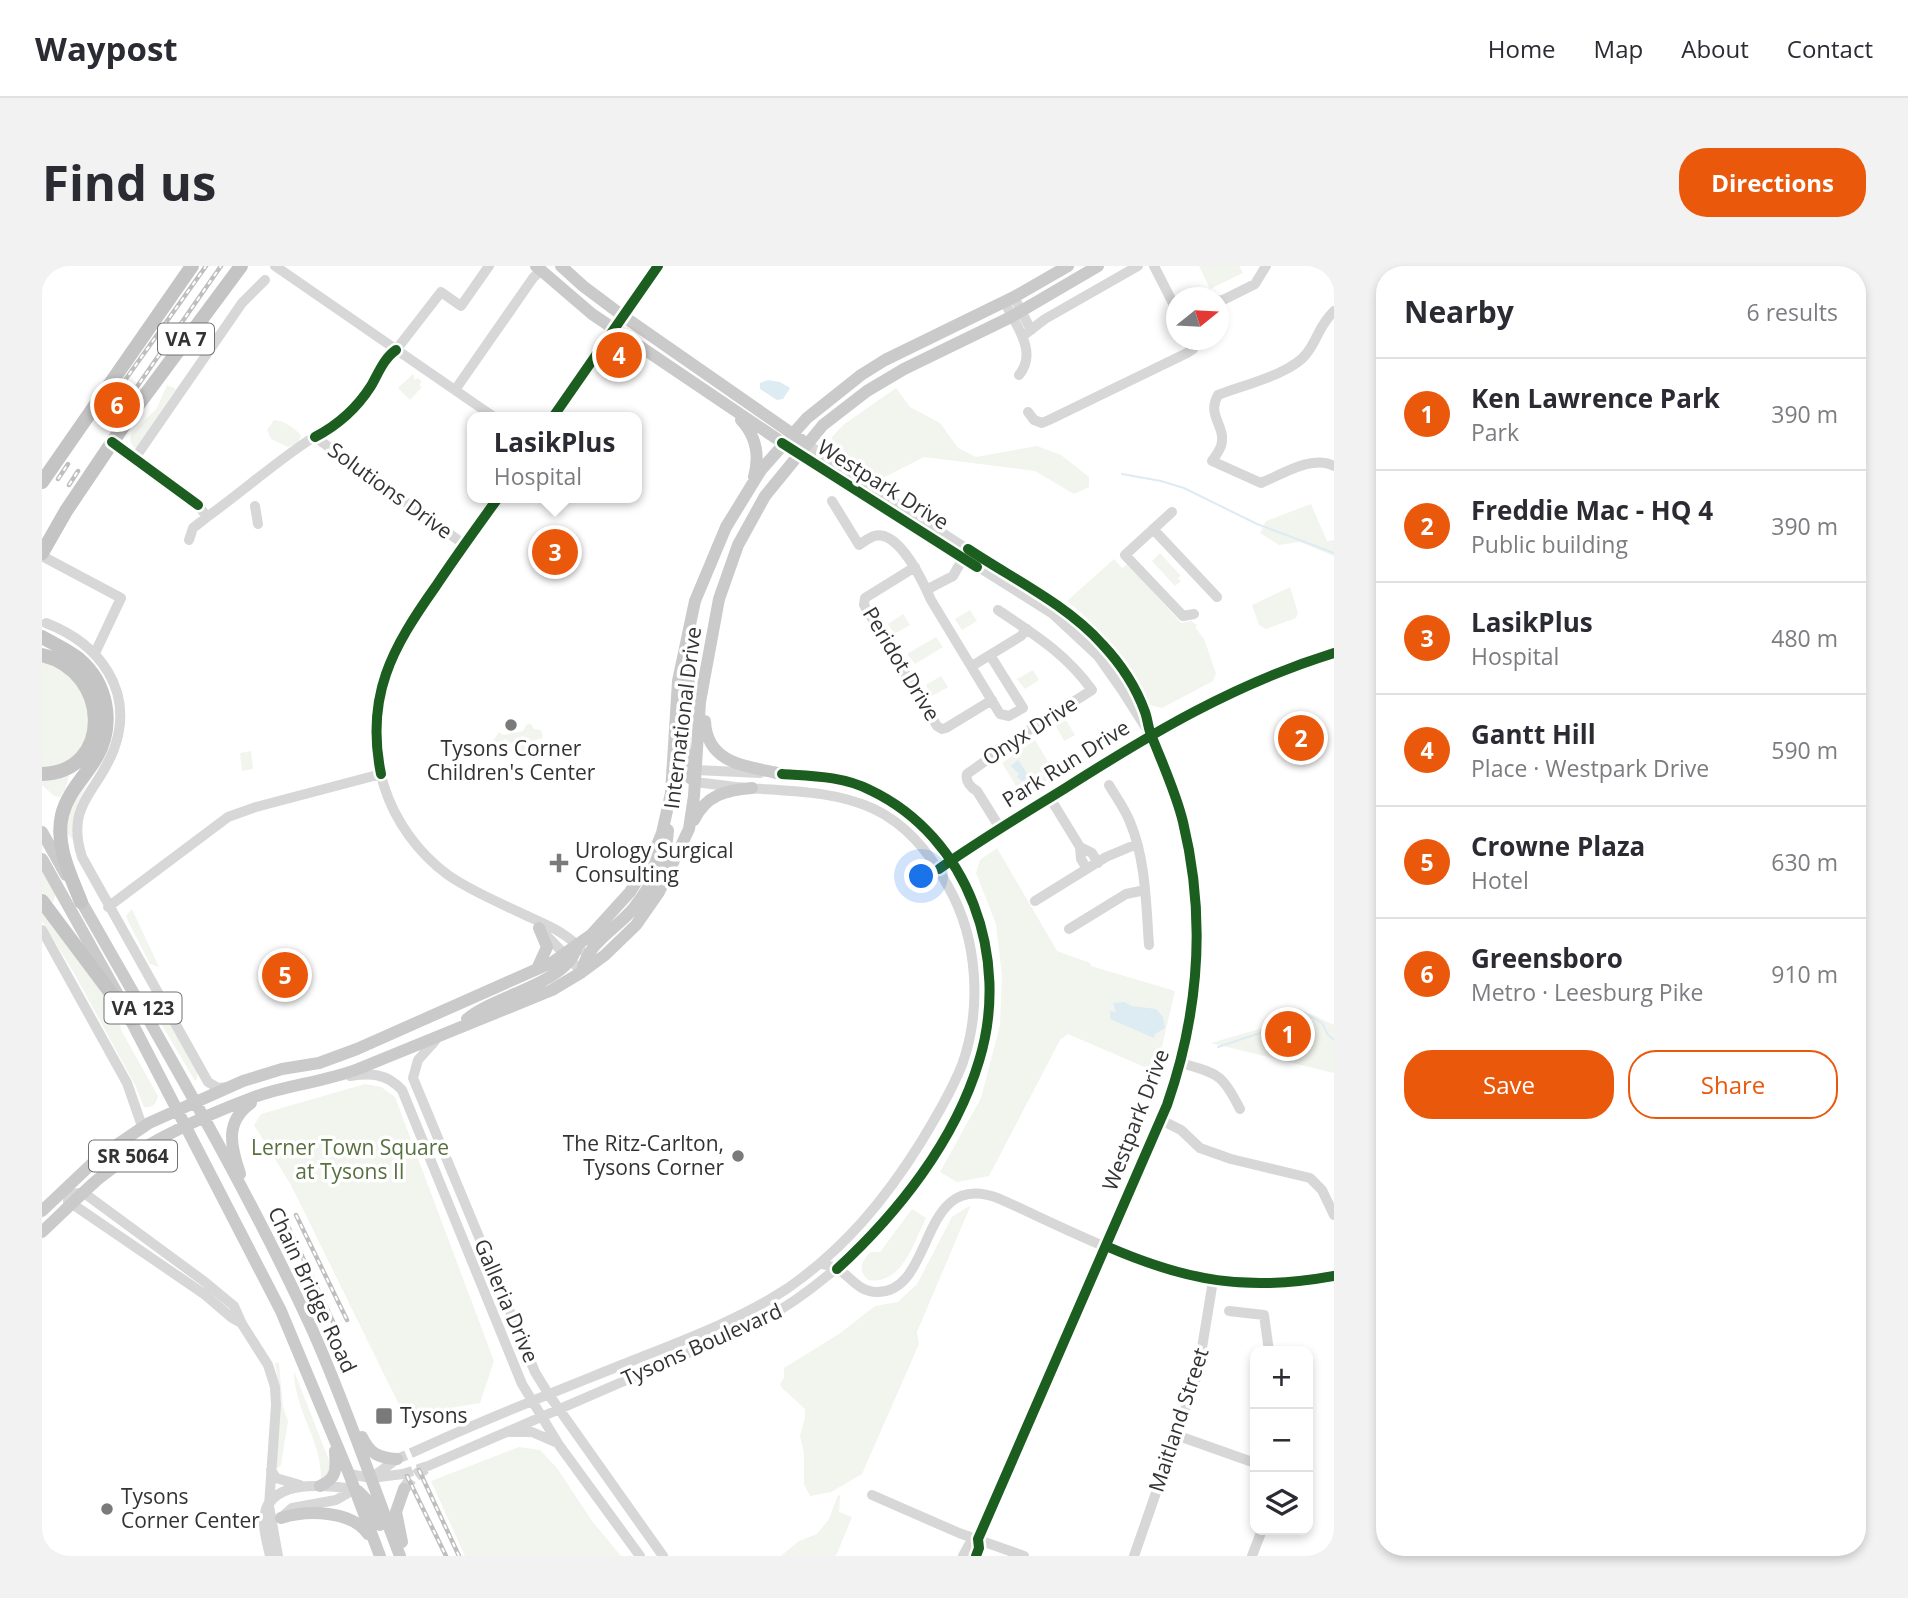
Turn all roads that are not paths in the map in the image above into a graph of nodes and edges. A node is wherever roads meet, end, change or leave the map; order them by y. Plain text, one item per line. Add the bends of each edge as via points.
1 (192, 266) edge
2 (240, 266) edge
3 (275, 266) edge
4 (489, 266) edge
5 (561, 266) edge
6 (658, 266) edge
7 (1068, 266) edge
8 (1098, 266) edge
9 (1138, 266) edge
10 (1154, 266) edge
11 (1266, 266) edge
12 (539, 268) edge
13 (265, 280) dead end
14 (1166, 288) edge
15 (1229, 297) edge
16 (1009, 299) junction
17 (1334, 311) edge
18 (1017, 314) junction
19 (623, 316) junction
20 (614, 329) junction
21 (1028, 333) junction
22 (396, 350) junction
23 (1192, 350) edge
24 (1019, 375) dead end
25 (455, 390) junction
26 (731, 409) junction
27 (487, 412) edge
28 (556, 412) edge
29 (1028, 412) dead end
30 (792, 432) junction
31 (315, 437) junction
32 (112, 442) junction
33 (782, 443) junction
34 (803, 449) junction
35 (135, 458) junction
36 (1334, 466) edge
37 (42, 482) edge
38 (752, 482) junction
39 (832, 501) dead end
40 (494, 503) edge
41 (255, 506) dead end
42 (1172, 512) dead end
43 (207, 517) junction
44 (258, 524) dead end
45 (1153, 529) junction
46 (189, 540) dead end
47 (465, 545) junction
48 (966, 554) junction
49 (42, 555) edge
50 (915, 567) junction
51 (928, 589) junction
52 (1217, 597) dead end
53 (998, 610) dead end
54 (1194, 614) dead end
55 (1027, 629) junction
56 (44, 630) edge
57 (688, 633) junction
58 (95, 653) junction
59 (1334, 653) edge
60 (42, 655) edge
61 (990, 655) junction
62 (972, 666) junction
63 (704, 677) junction
64 (992, 700) junction
65 (1150, 734) junction
66 (673, 765) junction
67 (693, 773) junction
68 (42, 774) edge
69 (782, 774) junction
70 (381, 775) junction
71 (1109, 785) dead end
72 (752, 788) junction
73 (1050, 798) junction
74 (667, 817) junction
75 (1000, 828) junction
76 (689, 829) junction
77 (42, 832) edge
78 (1137, 844) junction
79 (1080, 847) junction
80 (42, 859) edge
81 (952, 859) junction
82 (1097, 863) junction
83 (939, 869) junction
84 (1087, 870) junction
85 (1145, 890) junction
86 (42, 901) edge
87 (1035, 901) dead end
88 (81, 902) junction
89 (108, 907) junction
90 (526, 916) junction
91 (539, 928) junction
92 (1069, 929) dead end
93 (42, 930) edge
94 (1149, 945) dead end
95 (572, 953) junction
96 (587, 964) junction
97 (537, 969) junction
98 (131, 1020) junction
99 (451, 1030) junction
100 (1181, 1063) junction
101 (334, 1078) junction
102 (228, 1087) junction
103 (268, 1093) junction
104 (194, 1103) junction
105 (1240, 1109) dead end
106 (177, 1110) junction
107 (204, 1120) junction
108 (1161, 1120) junction
109 (142, 1126) junction
110 (187, 1127) junction
111 (85, 1193) junction
112 (60, 1194) junction
113 (73, 1204) junction
114 (42, 1211) edge
115 (253, 1211) junction
116 (1334, 1215) edge
117 (42, 1232) edge
118 (1106, 1246) junction
119 (836, 1250) junction
120 (820, 1263) junction
121 (837, 1269) junction
122 (1334, 1276) edge
123 (1213, 1281) junction
124 (1229, 1311) dead end
125 (242, 1324) junction
126 (1268, 1346) edge
127 (337, 1386) junction
128 (549, 1395) junction
129 (532, 1402) junction
130 (559, 1408) junction
131 (541, 1416) junction
132 (502, 1433) junction
133 (1176, 1435) junction
134 (334, 1436) junction
135 (559, 1445) junction
136 (418, 1450) tunnel mouth
137 (397, 1459) joint
138 (1250, 1461) edge
139 (428, 1466) dead end
140 (270, 1470) junction
141 (403, 1474) tunnel mouth
142 (361, 1476) junction
143 (304, 1486) junction
144 (320, 1486) junction
145 (404, 1489) tunnel mouth
146 (359, 1492) junction
147 (872, 1495) dead end
148 (269, 1506) junction
149 (281, 1518) junction
150 (1260, 1535) edge
151 (978, 1539) junction
152 (379, 1555) edge
153 (270, 1556) edge
154 (279, 1556) edge
155 (393, 1556) edge
156 (400, 1556) edge
157 (406, 1556) edge
158 (640, 1556) edge
159 (663, 1556) edge
160 (963, 1556) edge
161 (976, 1556) edge
162 (1024, 1556) edge
163 (1134, 1556) edge
164 (1252, 1556) edge

1 - 37 highway, VA 7
2 - 32 highway, VA 7
3 - 22 street
4 - 22 street via 461,306 441,292
5 - 19 main road, Westpark Drive
6 - 19 street
7 - 16 main road, International Drive
8 - 18 main road, International Drive
9 - 21 street
10 - 14 street
11 - 15 street via 1255,284
12 - 20 main road, Westpark Drive
12 - 25 street
13 - 35 street via 242,303
16 - 18 street
16 - 30 main road, International Drive via 872,368
17 - 36 street via 1293,366 1219,395 1213,404 1221,444 1212,461 1261,483 1312,463
18 - 21 street
18 - 34 main road, International Drive via 880,383 835,415
19 - 20 street
19 - 30 main road, Westpark Drive
20 - 26 main road, Westpark Drive
20 - 28 street
21 - 24 street via 1025,369
22 - 25 street
22 - 31 street via 354,407
23 - 29 street via 1042,423
25 - 27 street
26 - 33 main road, Westpark Drive
26 - 38 main road via 754,440 757,456
30 - 33 main road, International Drive
30 - 34 main road, Westpark Drive
31 - 43 street
31 - 47 street, Solutions Drive
32 - 35 street
32 - 49 highway, VA 7
33 - 34 main road, Westpark Drive
33 - 38 main road, International Drive
34 - 48 street, Westpark Drive
34 - 63 main road, International Drive via 765,496 738,545 719,599
35 - 43 street via 198,505
38 - 57 main road, International Drive via 712,556
39 - 50 street via 859,545 875,536 884,537
40 - 47 street
41 - 44 street
42 - 45 street
43 - 46 street via 193,528
45 - 52 street
45 - 54 street via 1125,555 1183,616
47 - 70 street via 399,641 385,673 376,724
48 - 51 street via 953,576
48 - 65 street, Westpark Drive via 1059,607 1103,645 1137,696
49 - 58 street via 121,598
50 - 51 street
50 - 64 street, Peridot Drive via 865,598 864,605 937,726 947,728
51 - 62 street
53 - 55 street, Onyx Drive
55 - 61 street
55 - 75 street, Onyx Drive via 1065,658 1092,690 969,771 967,780
56 - 58 street via 68,633
56 - 88 highway via 87,666 106,705 107,727 101,748 66,802 60,828 63,853
57 - 66 main road, International Drive via 678,681
57 - 67 main road via 691,670 685,755
58 - 89 street via 112,678 121,716 112,753 82,804 77,835 82,857
59 - 65 street, Park Run Drive via 1251,683
60 - 68 highway via 64,663 80,677 91,695 95,717 92,739 83,755 68,768
61 - 62 street
61 - 64 street via 1023,708 1003,716
62 - 64 street
63 - 67 main road, International Drive
63 - 69 main road via 706,735 715,750 739,764
65 - 73 street, Park Run Drive
65 - 100 street, Westpark Drive via 1183,821 1194,882 1196,970
66 - 67 street, Tysons Boulevard
66 - 74 main road, International Drive
67 - 69 street, Tysons Boulevard
67 - 72 street, Tysons Boulevard
67 - 76 main road, International Drive
69 - 81 street, Tysons Boulevard via 826,776 871,790 914,817
70 - 89 street via 228,817
70 - 90 street via 399,820 431,860 469,888
71 - 78 street
72 - 76 main road via 709,799
72 - 83 street, Tysons Boulevard via 835,796 875,809 922,846
73 - 75 street, Park Run Drive
73 - 79 street
74 - 95 main road, International Drive via 653,855 630,892
74 - 96 main road via 665,853 650,884
75 - 81 street, Park Run Drive
76 - 96 main road, International Drive via 648,908 622,939
77 - 88 main road, Chain Bridge Road / VA 123
78 - 82 street
78 - 85 street
79 - 82 street via 1092,852
79 - 84 street
80 - 98 main road, Chain Bridge Road / VA 123
81 - 83 street, Park Run Drive
81 - 121 street, Tysons Boulevard via 975,909 989,965 987,1025 979,1061 957,1112 916,1181 871,1237
82 - 84 street
83 - 119 street, Tysons Boulevard via 956,901 971,951 974,1001 963,1062 904,1170
84 - 87 street
85 - 92 street via 1126,894
85 - 94 street
86 - 98 highway
88 - 104 main road, Chain Bridge Road / VA 123
89 - 102 street via 208,1082
90 - 91 street
90 - 95 street via 545,924
91 - 95 street
91 - 97 main road via 547,947
93 - 109 street via 127,1083
95 - 96 street
95 - 96 street
95 - 97 main road, International Drive
95 - 99 main road via 555,974 485,1006
96 - 99 main road, International Drive via 552,990
97 - 102 main road, International Drive via 336,1058 262,1074
98 - 106 main road, Chain Bridge Road / VA 123
99 - 101 main road, International Drive
99 - 128 street, Galleria Drive via 421,1054 413,1078 531,1362
100 - 105 street via 1223,1079
100 - 108 street, Westpark Drive
101 - 103 main road, International Drive
101 - 129 street, Galleria Drive via 377,1074 402,1090
102 - 104 main road, International Drive
103 - 107 main road, International Drive
103 - 115 main road via 239,1115 230,1137
104 - 106 main road, International Drive / SR 5064
104 - 107 main road, Chain Bridge Road / VA 123
106 - 109 main road, International Drive / SR 5064
106 - 110 main road, Chain Bridge Road / VA 123
107 - 110 main road, International Drive / SR 5064
107 - 115 main road, Chain Bridge Road / VA 123
108 - 116 street via 1181,1130 1200,1148 1310,1178 1322,1190
108 - 118 street, Westpark Drive
109 - 112 main road, International Drive / SR 5064 via 99,1157
110 - 111 main road, International Drive / SR 5064 via 130,1157
110 - 134 main road, Chain Bridge Road / VA 123 via 276,1300
111 - 112 street
111 - 113 main road, International Drive / SR 5064
111 - 125 street via 224,1297
112 - 113 street
112 - 114 main road, International Drive / SR 5064
113 - 117 main road, International Drive / SR 5064
113 - 125 street
115 - 127 main road, Chain Bridge Road / VA 123
118 - 121 street via 1000,1199 963,1195 943,1209 907,1276 896,1287 866,1290
118 - 123 street via 1148,1264
118 - 151 street, Westpark Drive
119 - 120 street, Tysons Boulevard
119 - 121 street
120 - 121 street
120 - 128 street, Tysons Boulevard via 765,1302 722,1324
121 - 130 street, Tysons Boulevard via 771,1316
122 - 123 street via 1264,1284
123 - 133 street, Maitland Street via 1200,1365
124 - 126 street via 1264,1315
125 - 140 street via 268,1365 275,1387
127 - 137 main road via 369,1450 376,1456
127 - 142 main road, Chain Bridge Road / VA 123 via 363,1459
128 - 129 street, Tysons Boulevard
128 - 130 street, Galleria Drive
129 - 131 street, Galleria Drive
129 - 136 street, Tysons Boulevard
130 - 131 street, Tysons Boulevard
130 - 159 street, Galleria Drive
131 - 132 street, Tysons Boulevard
131 - 135 street, Galleria Drive
132 - 135 street via 532,1432
132 - 139 street, Tysons Boulevard
133 - 138 street
133 - 163 street, Maitland Street
134 - 142 main road, Chain Bridge Road / VA 123
134 - 144 main road via 337,1466 331,1482
135 - 158 street, Galleria Drive
137 - 142 street
140 - 143 street via 276,1478
140 - 148 street
141 - 142 street
142 - 146 main road
142 - 146 main road, Chain Bridge Road / VA 123
142 - 156 main road, Chain Bridge Road / VA 123
143 - 144 street
143 - 148 street via 284,1492
144 - 146 street
145 - 157 main road via 396,1512
146 - 149 street via 292,1508
146 - 152 main road, Chain Bridge Road / VA 123
146 - 155 main road via 377,1517
147 - 151 street
148 - 153 street via 264,1522
148 - 154 street
149 - 152 main road via 317,1514 354,1520
149 - 154 street
150 - 164 street
151 - 160 street, Westpark Drive
151 - 161 street, Westpark Drive
151 - 162 street

